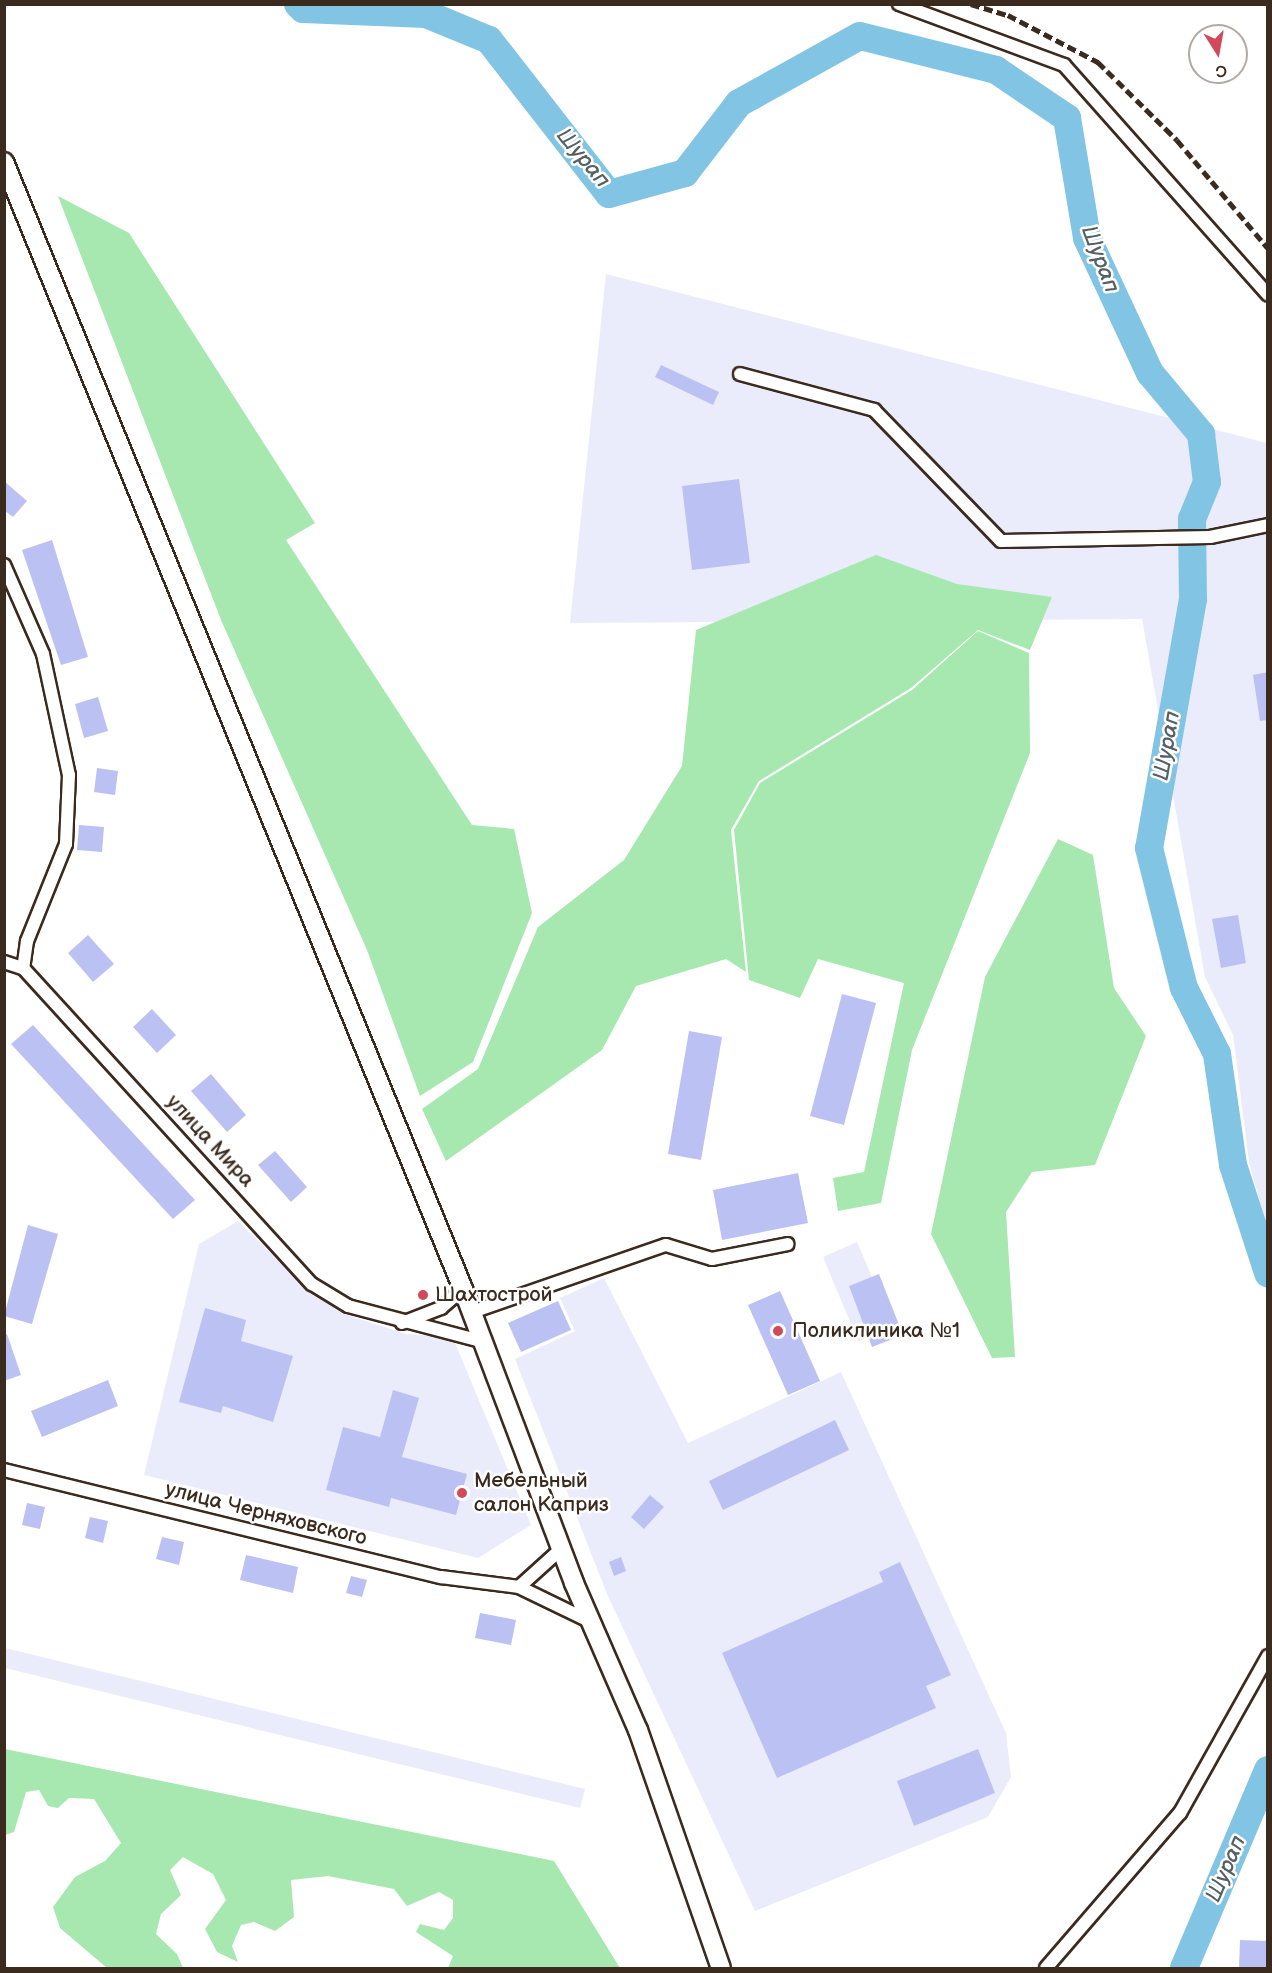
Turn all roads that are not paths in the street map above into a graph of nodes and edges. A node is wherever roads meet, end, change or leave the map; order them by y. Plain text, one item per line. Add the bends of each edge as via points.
1 (899, 4) edge
2 (4, 162) edge
3 (1268, 295) edge
4 (740, 374) dead end
5 (1268, 525) edge
6 (4, 565) edge
7 (4, 962) edge
8 (23, 968) junction
9 (788, 1244) dead end
10 (463, 1289) junction
11 (472, 1312) junction
12 (402, 1323) junction
13 (484, 1342) junction
14 (4, 1470) edge
15 (561, 1549) junction
16 (519, 1587) junction
17 (591, 1622) junction
18 (1268, 1656) edge
19 (721, 1968) edge
20 (1046, 1968) edge

1 - 3 street via 1064,65
2 - 10 main road
4 - 5 street via 874,410 1001,541 1210,537
6 - 8 street via 43,654 69,775 66,844 27,941
7 - 8 street
8 - 12 street, улица Мира via 312,1284 348,1306
9 - 11 street via 712,1259 666,1245
10 - 11 main road
10 - 12 street via 441,1308
11 - 13 main road
12 - 13 street, улица Мира
13 - 15 main road
14 - 16 street, улица Черняховского via 441,1577
15 - 16 street
15 - 17 main road
16 - 17 street, улица Черняховского
17 - 19 main road via 671,1816
18 - 20 street via 1180,1813

